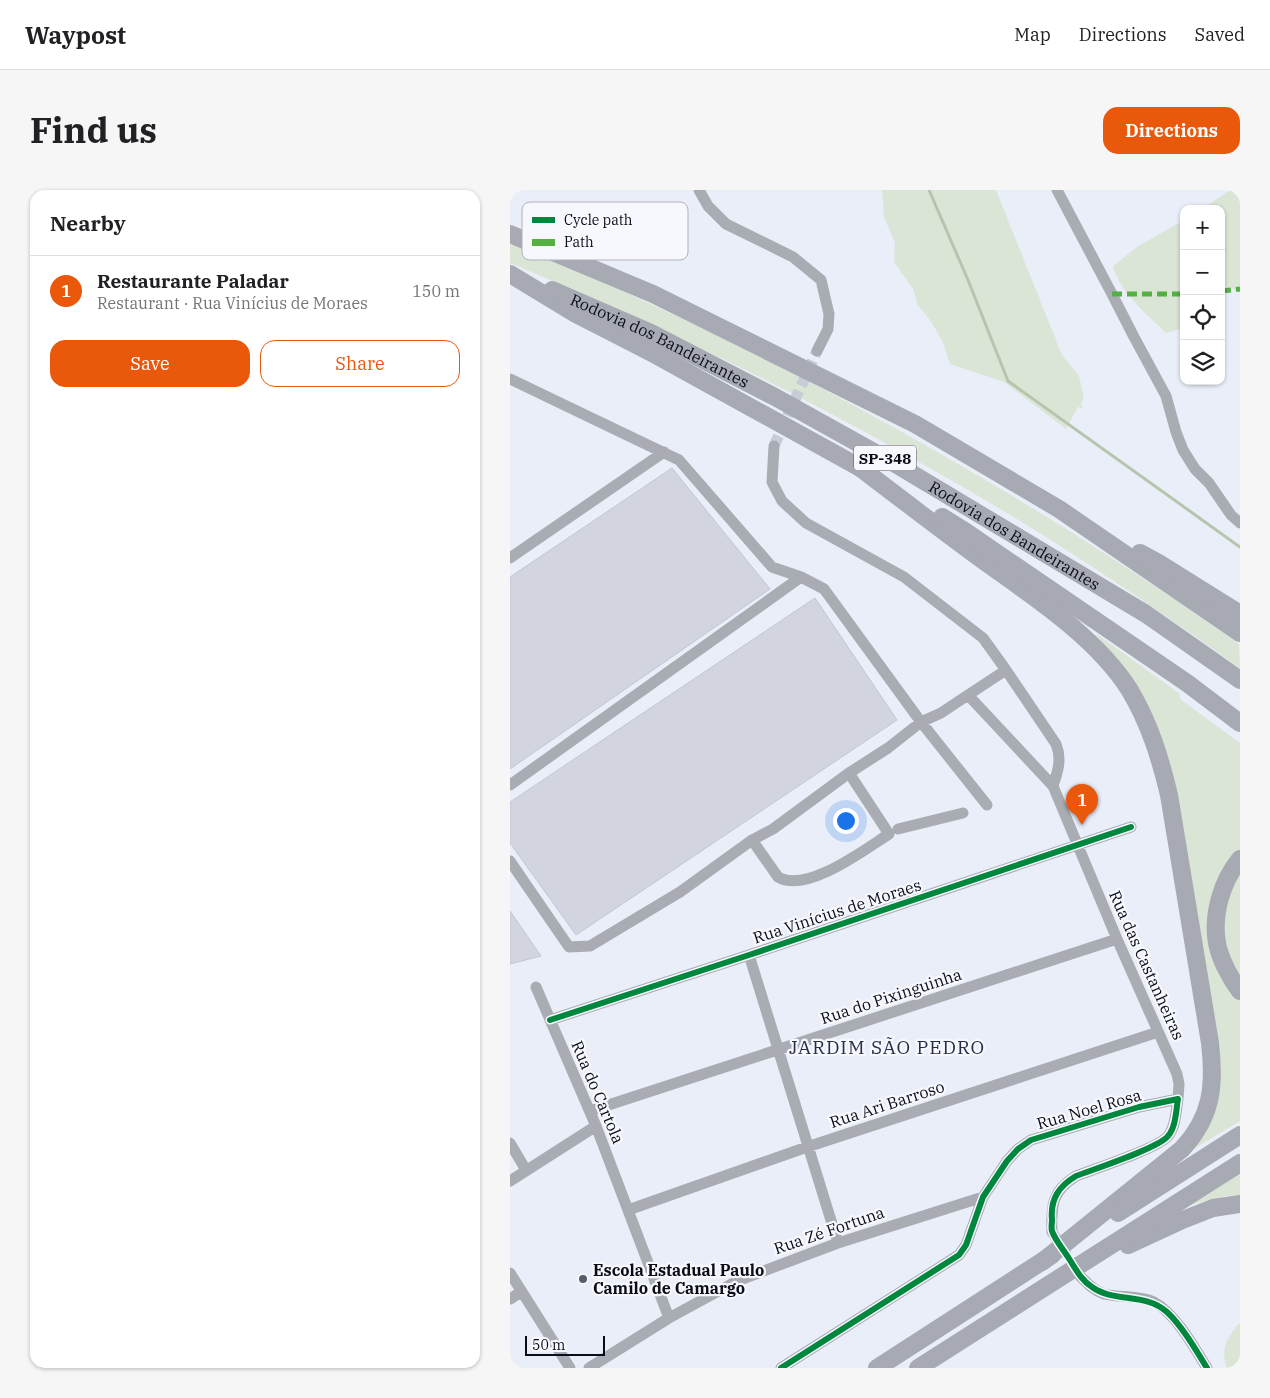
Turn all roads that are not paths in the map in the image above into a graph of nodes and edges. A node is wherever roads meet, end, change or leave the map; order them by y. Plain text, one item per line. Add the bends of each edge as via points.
1 (699, 190) edge
2 (1057, 190) edge
3 (510, 234) edge
4 (522, 239) edge
5 (572, 260) edge
6 (510, 274) edge
7 (817, 351) tunnel mouth
8 (510, 380) edge
9 (774, 446) tunnel mouth
10 (664, 452) junction
11 (858, 466) junction
12 (1059, 509) junction
13 (1240, 523) edge
14 (510, 558) edge
15 (800, 578) junction
16 (1240, 614) edge
17 (1240, 633) edge
18 (1006, 670) junction
19 (1240, 680) edge
20 (968, 695) junction
21 (921, 722) junction
22 (1240, 723) edge
23 (849, 773) junction
24 (510, 785) edge
25 (1054, 786) junction
26 (987, 805) dead end
27 (963, 813) dead end
28 (1132, 827) dead end
29 (898, 829) dead end
30 (752, 840) junction
31 (1078, 845) junction
32 (1240, 860) edge
33 (510, 861) edge
34 (1117, 939) junction
35 (749, 955) junction
36 (536, 987) dead end
37 (1240, 991) edge
38 (550, 1020) junction
39 (1158, 1032) junction
40 (780, 1050) junction
41 (1178, 1099) junction
42 (590, 1111) junction
43 (596, 1126) junction
44 (1240, 1135) edge
45 (510, 1144) edge
46 (807, 1147) junction
47 (1240, 1163) edge
48 (526, 1170) junction
49 (510, 1181) edge
50 (983, 1197) junction
51 (1240, 1204) edge
52 (628, 1210) junction
53 (1052, 1232) tunnel mouth
54 (838, 1243) junction
55 (1042, 1262) junction
56 (510, 1274) edge
57 (1072, 1275) junction
58 (522, 1292) junction
59 (510, 1299) edge
60 (669, 1318) junction
61 (570, 1368) edge
62 (589, 1368) edge
63 (781, 1368) edge
64 (877, 1368) edge
65 (918, 1368) edge
66 (1207, 1368) edge

1 - 7 street via 708,206 726,224 792,256 821,280 829,314 828,329
2 - 13 street via 1166,396 1183,450
3 - 4 highway, SP-348
5 - 12 highway, SP-348 via 653,294 897,415
6 - 11 highway via 576,314
6 - 19 highway, Rodovia dos Bandeirantes / SP-348 via 651,333 775,397 898,466 1146,614
8 - 10 street
9 - 18 street via 772,482 782,501 806,523 904,577 983,638
10 - 14 street
10 - 15 street via 679,460 772,567
11 - 22 highway via 966,532 1187,683
11 - 55 highway via 1050,609 1106,659 1145,718 1169,795 1210,1044 1213,1071 1207,1109 1195,1136 1182,1149
12 - 16 highway via 1162,565
12 - 17 highway, SP-348
15 - 21 street via 824,589
15 - 24 street
18 - 20 street
18 - 25 street via 1056,744 1060,754
20 - 21 street
20 - 25 street
21 - 23 street
21 - 26 street
23 - 30 street
23 - 30 street via 889,834 826,873 791,882 778,877
25 - 31 street, Rua das Castanheiras
27 - 29 street
28 - 31 street, Rua Vinícius de Moraes
30 - 33 street via 680,892 590,946 569,947
31 - 34 street, Rua das Castanheiras
31 - 35 street, Rua Vinícius de Moraes
32 - 37 highway via 1221,895 1217,943
34 - 39 street, Rua das Castanheiras
34 - 40 street, Rua do Pixinguinha
35 - 38 street, Rua Vinícius de Moraes
35 - 40 street
36 - 38 street, Rua do Cartola
38 - 42 street, Rua do Cartola
39 - 41 street, Rua das Castanheiras via 1177,1074
39 - 46 street, Rua Ari Barroso
40 - 42 street, Rua do Pixinguinha
40 - 46 street
41 - 50 street, Rua Noel Rosa via 1140,1107 1032,1140 1006,1160
41 - 53 street via 1168,1136 1066,1182 1054,1200
42 - 43 street, Rua do Cartola
43 - 48 street
43 - 52 street, Rua do Cartola
44 - 55 highway
45 - 48 street
46 - 52 street, Rua Ari Barroso
46 - 54 street
47 - 57 highway
48 - 49 street
50 - 54 street, Rua Zé Fortuna
50 - 63 street, Rua Noel Rosa via 966,1245 958,1255
51 - 57 highway via 1213,1208 1180,1221
52 - 60 street, Rua do Cartola
54 - 60 street, Rua Zé Fortuna via 737,1281
55 - 64 highway
56 - 58 street
57 - 65 highway
57 - 66 street via 1104,1294 1153,1302 1178,1325
58 - 59 street
58 - 61 street
60 - 62 street, Rua Zé Fortuna

